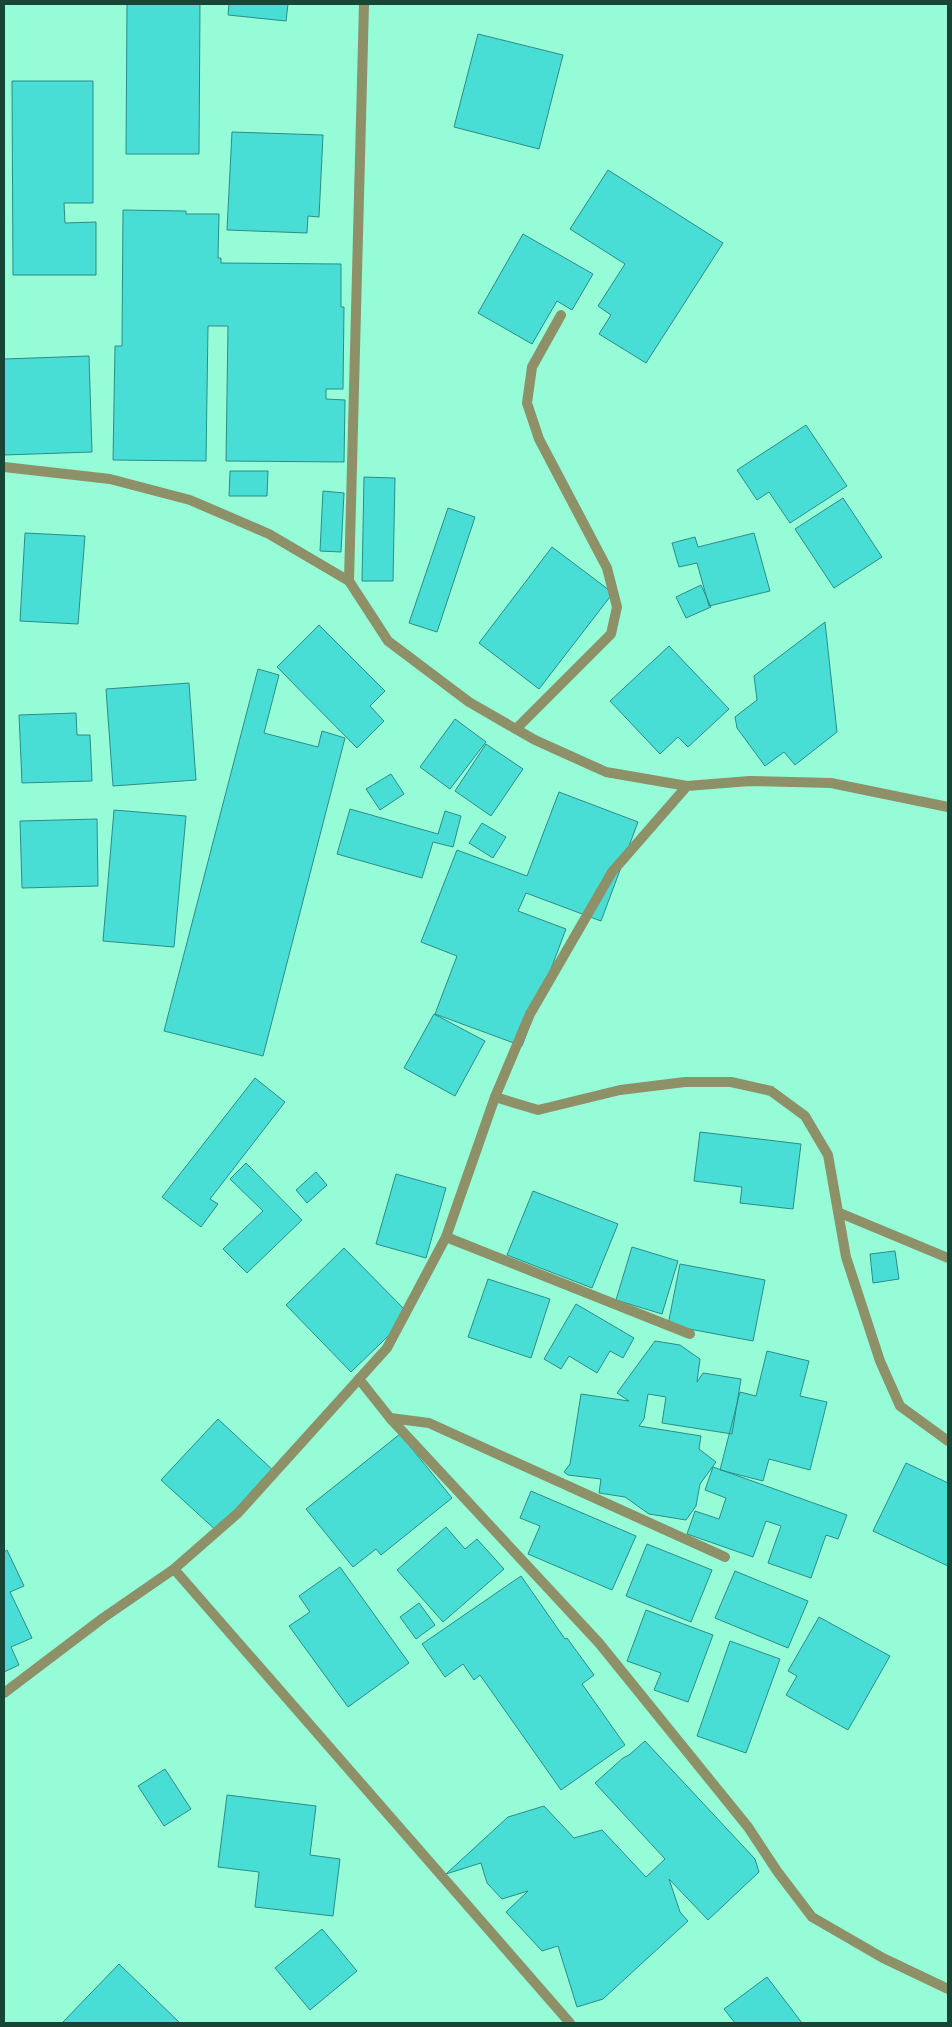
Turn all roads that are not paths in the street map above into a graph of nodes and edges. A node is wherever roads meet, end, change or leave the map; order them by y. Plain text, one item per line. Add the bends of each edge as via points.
1 (364, 4) edge
2 (561, 315) dead end
3 (4, 468) edge
4 (349, 581) junction
5 (516, 729) junction
6 (687, 786) junction
7 (948, 807) edge
8 (495, 1098) junction
9 (840, 1213) junction
10 (446, 1237) junction
11 (948, 1258) edge
12 (690, 1334) dead end
13 (359, 1379) junction
14 (390, 1418) junction
15 (948, 1441) edge
16 (725, 1557) dead end
17 (174, 1569) junction
18 (4, 1693) edge
19 (948, 1990) edge
20 (570, 2023) edge

1 - 4 street
2 - 5 street via 532,367 527,402 539,439 607,568 617,608 611,634
3 - 4 street via 110,480 190,500 269,534
4 - 5 street via 388,641 469,702
5 - 6 street via 606,772
6 - 7 street via 750,781 831,783
6 - 8 street via 612,872 530,1014
8 - 9 street via 538,1110 620,1090 685,1082 731,1082 771,1091 806,1116 828,1155
8 - 10 street
9 - 11 street
9 - 15 street via 846,1256 880,1361 900,1406
10 - 12 street
10 - 13 street via 387,1348
13 - 14 street
13 - 17 street via 238,1513
14 - 16 street via 429,1423
14 - 19 street via 599,1644 748,1827 812,1917 883,1958
17 - 18 street
17 - 20 street

